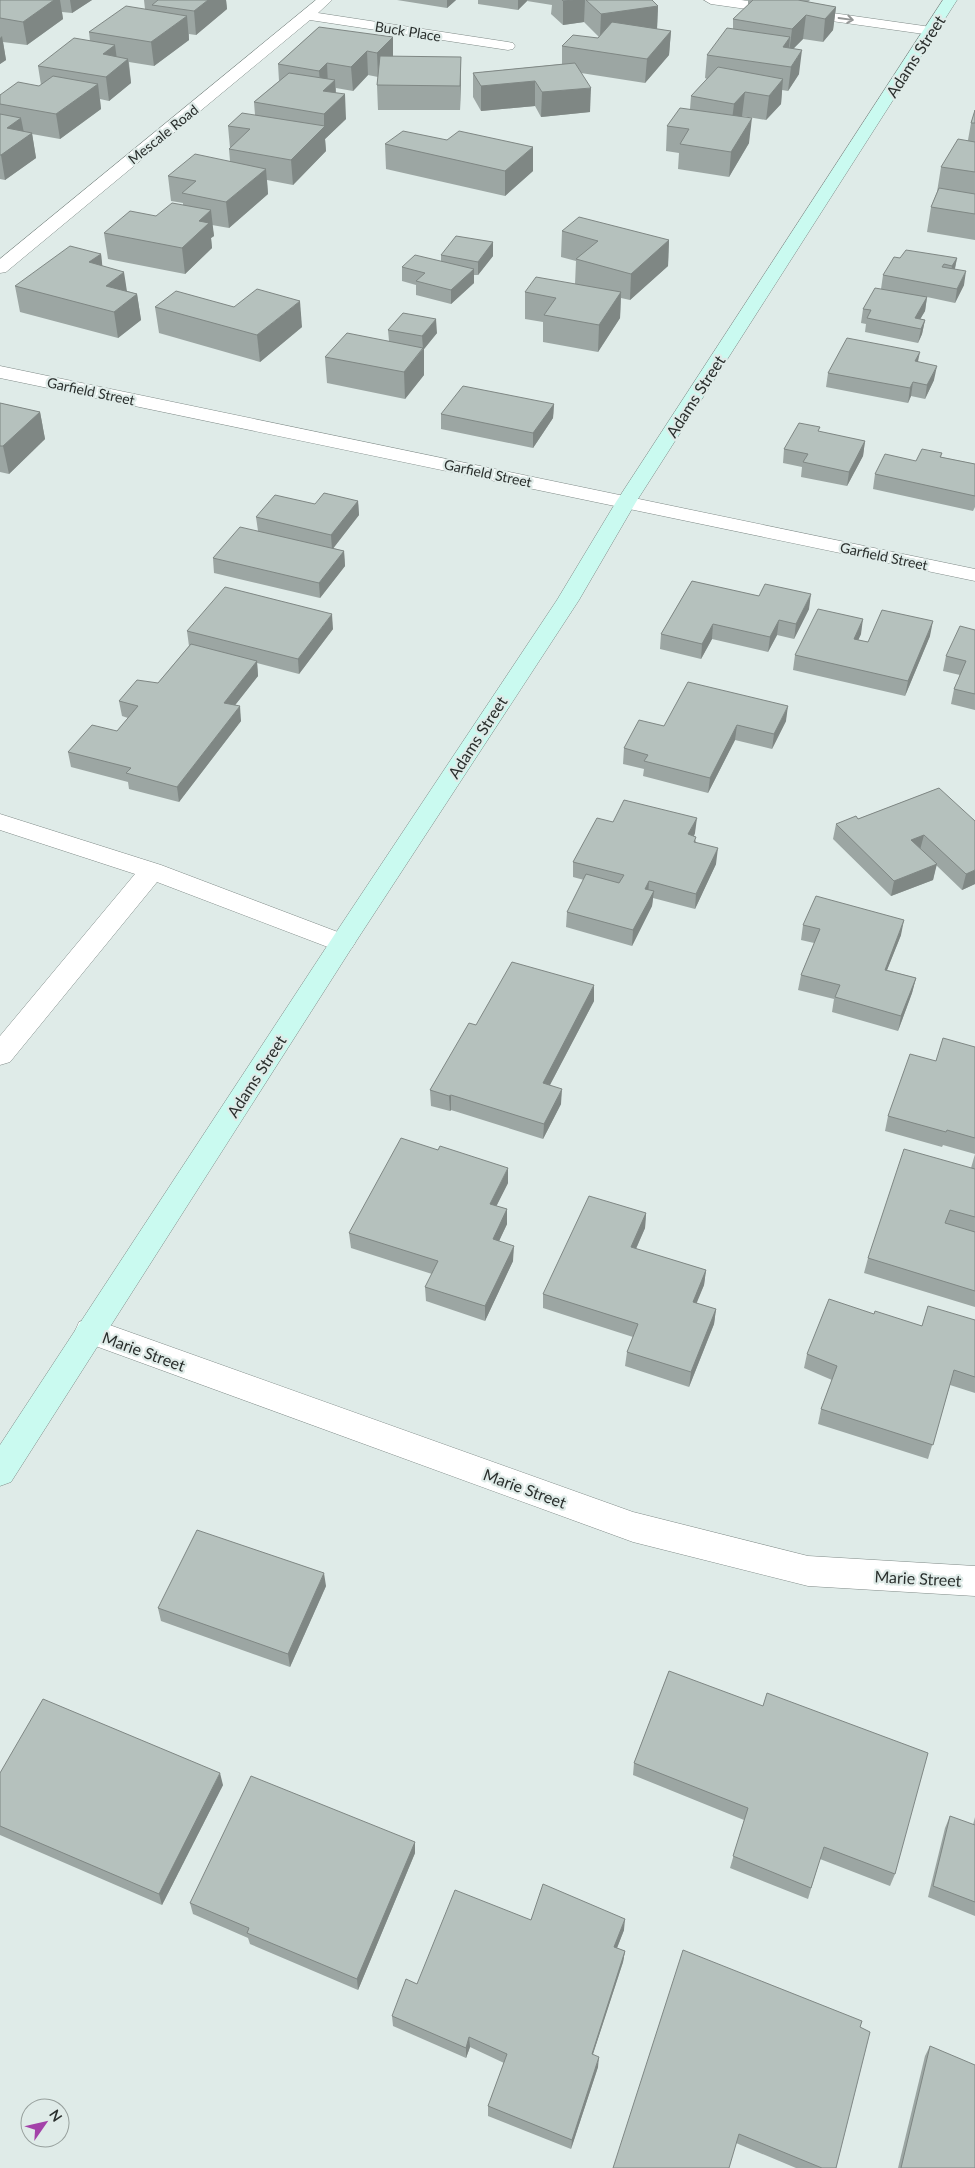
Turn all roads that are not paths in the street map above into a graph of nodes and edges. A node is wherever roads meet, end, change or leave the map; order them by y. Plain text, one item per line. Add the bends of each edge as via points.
1 (325, 0) edge
2 (711, 0) edge
3 (950, 0) edge
4 (307, 15) junction
5 (931, 31) junction
6 (508, 46) dead end
7 (0, 268) edge
8 (0, 372) edge
9 (626, 502) junction
10 (975, 575) edge
11 (0, 822) edge
12 (152, 871) junction
13 (342, 943) junction
14 (0, 1055) edge
15 (90, 1332) junction
16 (0, 1472) edge
17 (975, 1582) edge

1 - 4 street, Mescale Road
2 -> 5 street
3 - 5 main road, Adams Street
4 - 6 street, Buck Place
4 - 7 street, Mescale Road
5 - 9 main road, Adams Street
8 - 9 street, Garfield Street
9 - 10 street, Garfield Street
9 - 13 main road, Adams Street via 568,600
11 - 12 street
12 - 13 street
12 - 14 street
13 - 15 main road, Adams Street
15 - 16 main road, Adams Street
15 - 17 street, Marie Street via 633,1527 808,1571

